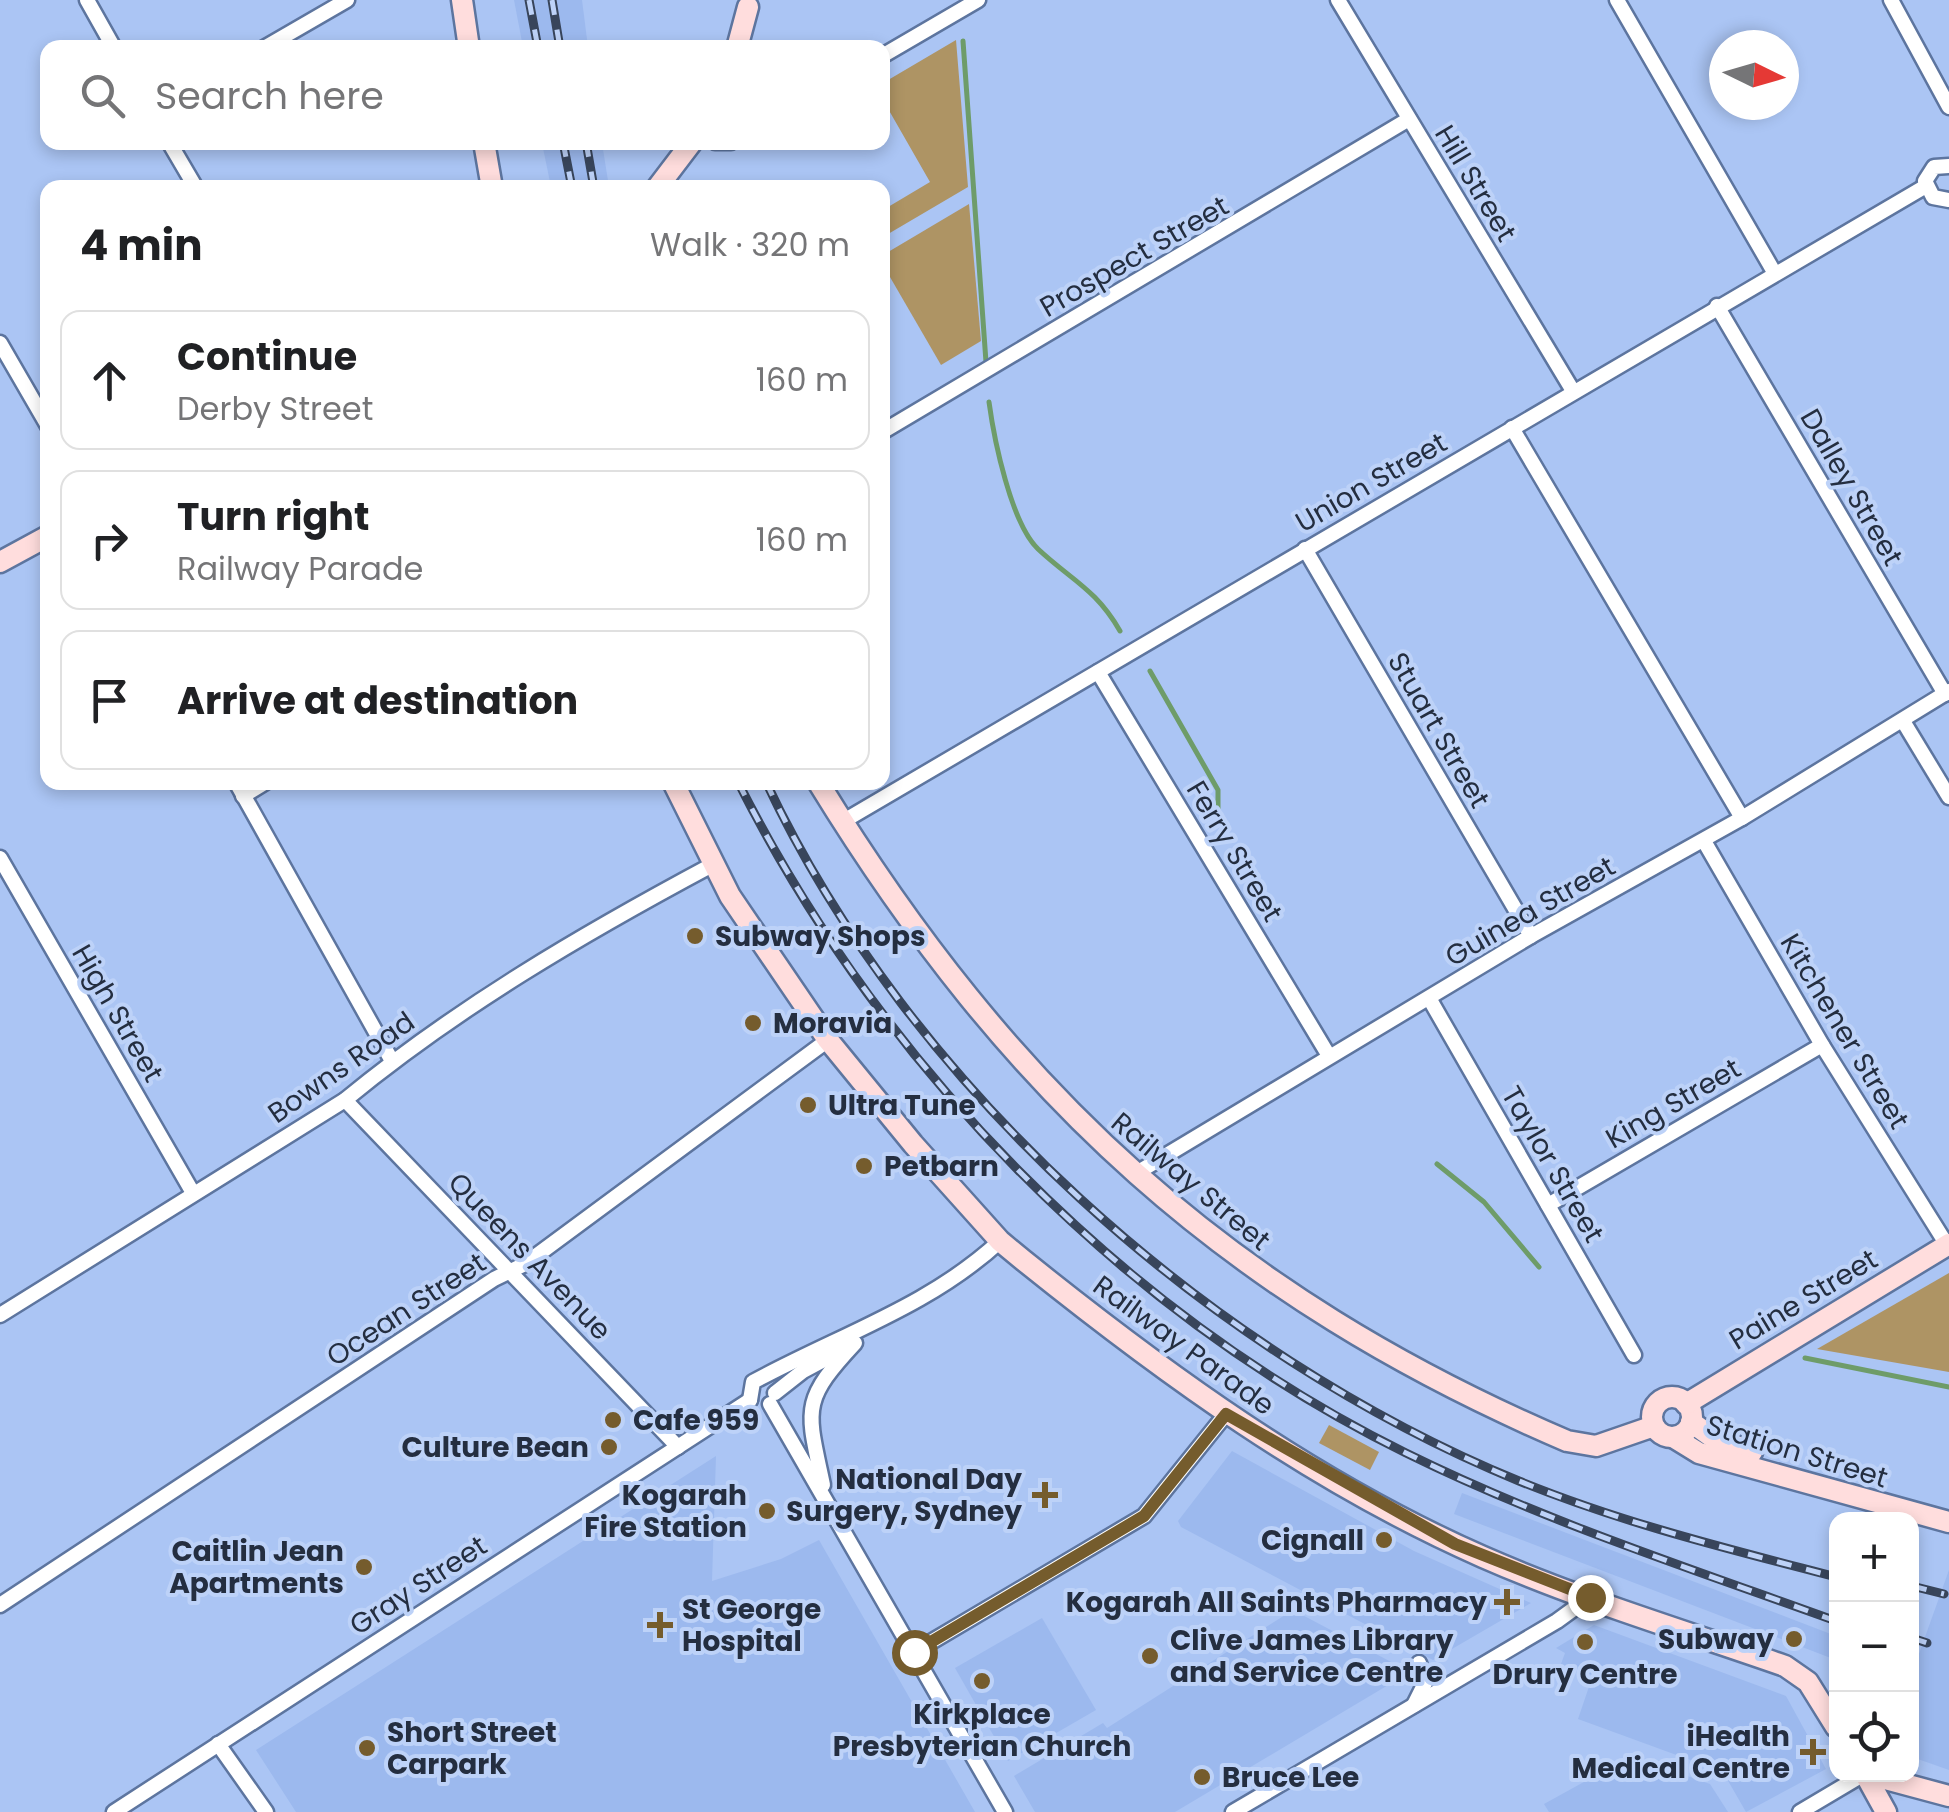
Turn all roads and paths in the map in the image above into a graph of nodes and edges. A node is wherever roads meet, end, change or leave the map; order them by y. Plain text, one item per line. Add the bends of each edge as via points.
1 (86, 0) edge
2 (347, 0) edge
3 (462, 0) edge
4 (978, 0) edge
5 (1338, 0) edge
6 (1618, 0) edge
7 (1891, 0) edge
8 (753, 2) edge
9 (109, 40) edge
10 (278, 40) edge
11 (468, 40) edge
12 (739, 40) edge
13 (890, 51) edge
14 (1949, 107) edge
15 (1409, 119) junction
16 (175, 150) edge
17 (485, 150) edge
18 (686, 150) edge
19 (1949, 166) edge
20 (191, 180) edge
21 (491, 180) edge
22 (663, 180) edge
23 (1926, 186) junction
24 (1949, 200) edge
25 (1774, 272) junction
26 (1717, 306) junction
27 (0, 342) edge
28 (1574, 391) junction
29 (40, 412) edge
30 (890, 427) edge
31 (1512, 428) junction
32 (40, 540) edge
33 (1304, 550) junction
34 (0, 562) edge
35 (1098, 672) junction
36 (1947, 692) edge
37 (1903, 721) junction
38 (240, 790) edge
39 (677, 790) edge
40 (688, 790) edge
41 (823, 790) edge
42 (1949, 797) edge
43 (689, 815) junction
44 (1742, 818) junction
45 (842, 822) junction
46 (1704, 841) junction
47 (0, 858) edge
48 (712, 865) junction
49 (1531, 936) junction
50 (1429, 998) junction
51 (828, 1040) junction
52 (1822, 1045) junction
53 (1329, 1056) junction
54 (392, 1061) junction
55 (345, 1100) junction
56 (1136, 1174) junction
57 (193, 1193) junction
58 (1548, 1205) junction
59 (1000, 1241) junction
60 (1948, 1244) edge
61 (510, 1272) junction
62 (894, 1314) junction
63 (0, 1315) edge
64 (855, 1343) junction
65 (1634, 1355) dead end
66 (755, 1381) junction
67 (772, 1399) junction
68 (750, 1400) junction
69 (1688, 1413) junction
70 (1226, 1414) junction
71 (1654, 1426) junction
72 (1674, 1437) junction
73 (678, 1446) junction
74 (826, 1500) junction
75 (1908, 1509) junction
76 (1949, 1522) edge
77 (1590, 1597) junction
78 (0, 1605) edge
79 (914, 1652) junction
80 (1419, 1663) dead end
81 (1414, 1706) junction
82 (1829, 1716) edge
83 (218, 1744) junction
84 (1851, 1782) edge
85 (1869, 1782) edge
86 (1896, 1782) edge
87 (1949, 1796) edge
88 (114, 1812) edge
89 (266, 1812) edge
90 (1005, 1812) edge
91 (1233, 1812) edge
92 (1800, 1812) edge
93 (1886, 1812) edge

1 - 9 street
2 - 10 street
3 - 11 main road
4 - 13 street
5 - 15 street, Hill Street
6 - 25 street
7 - 14 street
8 - 12 main road
15 - 28 street, Hill Street
15 - 30 street, Prospect Street
16 - 20 street
17 - 21 main road
18 - 22 main road
19 - 23 street, Union Street via 1934,167
23 - 24 street via 1936,199
23 - 25 street, Union Street
25 - 26 street, Union Street
26 - 28 street, Union Street
26 - 36 street, Dalley Street
27 - 29 street
28 - 31 street, Union Street
31 - 33 street, Union Street
31 - 44 street
32 - 34 main road
33 - 35 street, Union Street
33 - 49 street, Stuart Street
35 - 45 street, Union Street
35 - 53 street, Ferry Street
36 - 37 street, Guinea Street
37 - 42 street
37 - 44 street, Guinea Street
38 - 54 street
39 - 43 main road, Railway Parade
40 - 43 main road, Railway Parade
41 - 45 main road, Railway Street
43 - 48 main road, Railway Parade
44 - 46 street, Guinea Street
45 - 56 main road, Railway Street via 964,995 1051,1094
46 - 49 street, Guinea Street
46 - 52 street, Kitchener Street
47 - 57 street, High Street
48 - 51 main road, Railway Parade
48 - 54 street, Bowns Road via 554,951
49 - 50 street, Guinea Street
50 - 53 street, Guinea Street
50 - 58 street, Taylor Street
51 - 59 main road, Railway Parade
51 - 61 street, Ocean Street
52 - 58 street, King Street
52 - 60 street, Kitchener Street
53 - 56 street, Guinea Street
54 - 55 street, Bowns Road
55 - 57 street, Bowns Road
55 - 61 street, Queens Avenue
56 - 71 main road, Railway Street via 1214,1240 1315,1311 1448,1385 1579,1445 1614,1442
57 - 63 street, Bowns Road
58 - 65 street, Taylor Street
59 - 62 street via 967,1271
59 - 70 main road, Railway Parade
60 - 69 main road, Paine Street
61 - 73 street, Queens Avenue
61 - 78 street, Ocean Street
62 - 64 street
62 - 66 street
64 - 67 street via 803,1371
64 - 74 street via 820,1380 812,1401
66 - 67 street via 768,1382
66 - 68 street
67 - 68 street via 758,1406
67 - 74 street
68 - 73 street, Gray Street
69 - 71 main road via 1676,1398 1660,1401 1652,1412
69 - 72 main road via 1684,1432
69 - 75 main road, Station Street via 1732,1446 1894,1498
70 - 77 main road, Railway Parade via 1455,1544
70 - 79 street via 1144,1516
71 - 72 main road
72 - 75 main road, Station Street via 1698,1453
73 - 83 street, Gray Street
74 - 79 street
75 - 76 main road, Station Street
77 - 81 street
77 - 82 main road, Railway Parade via 1776,1662 1808,1682
79 - 90 street
80 - 81 street via 1424,1683
81 - 91 street
83 - 88 street, Gray Street
83 - 89 street
84 - 92 street
85 - 93 main road
86 - 87 main road

